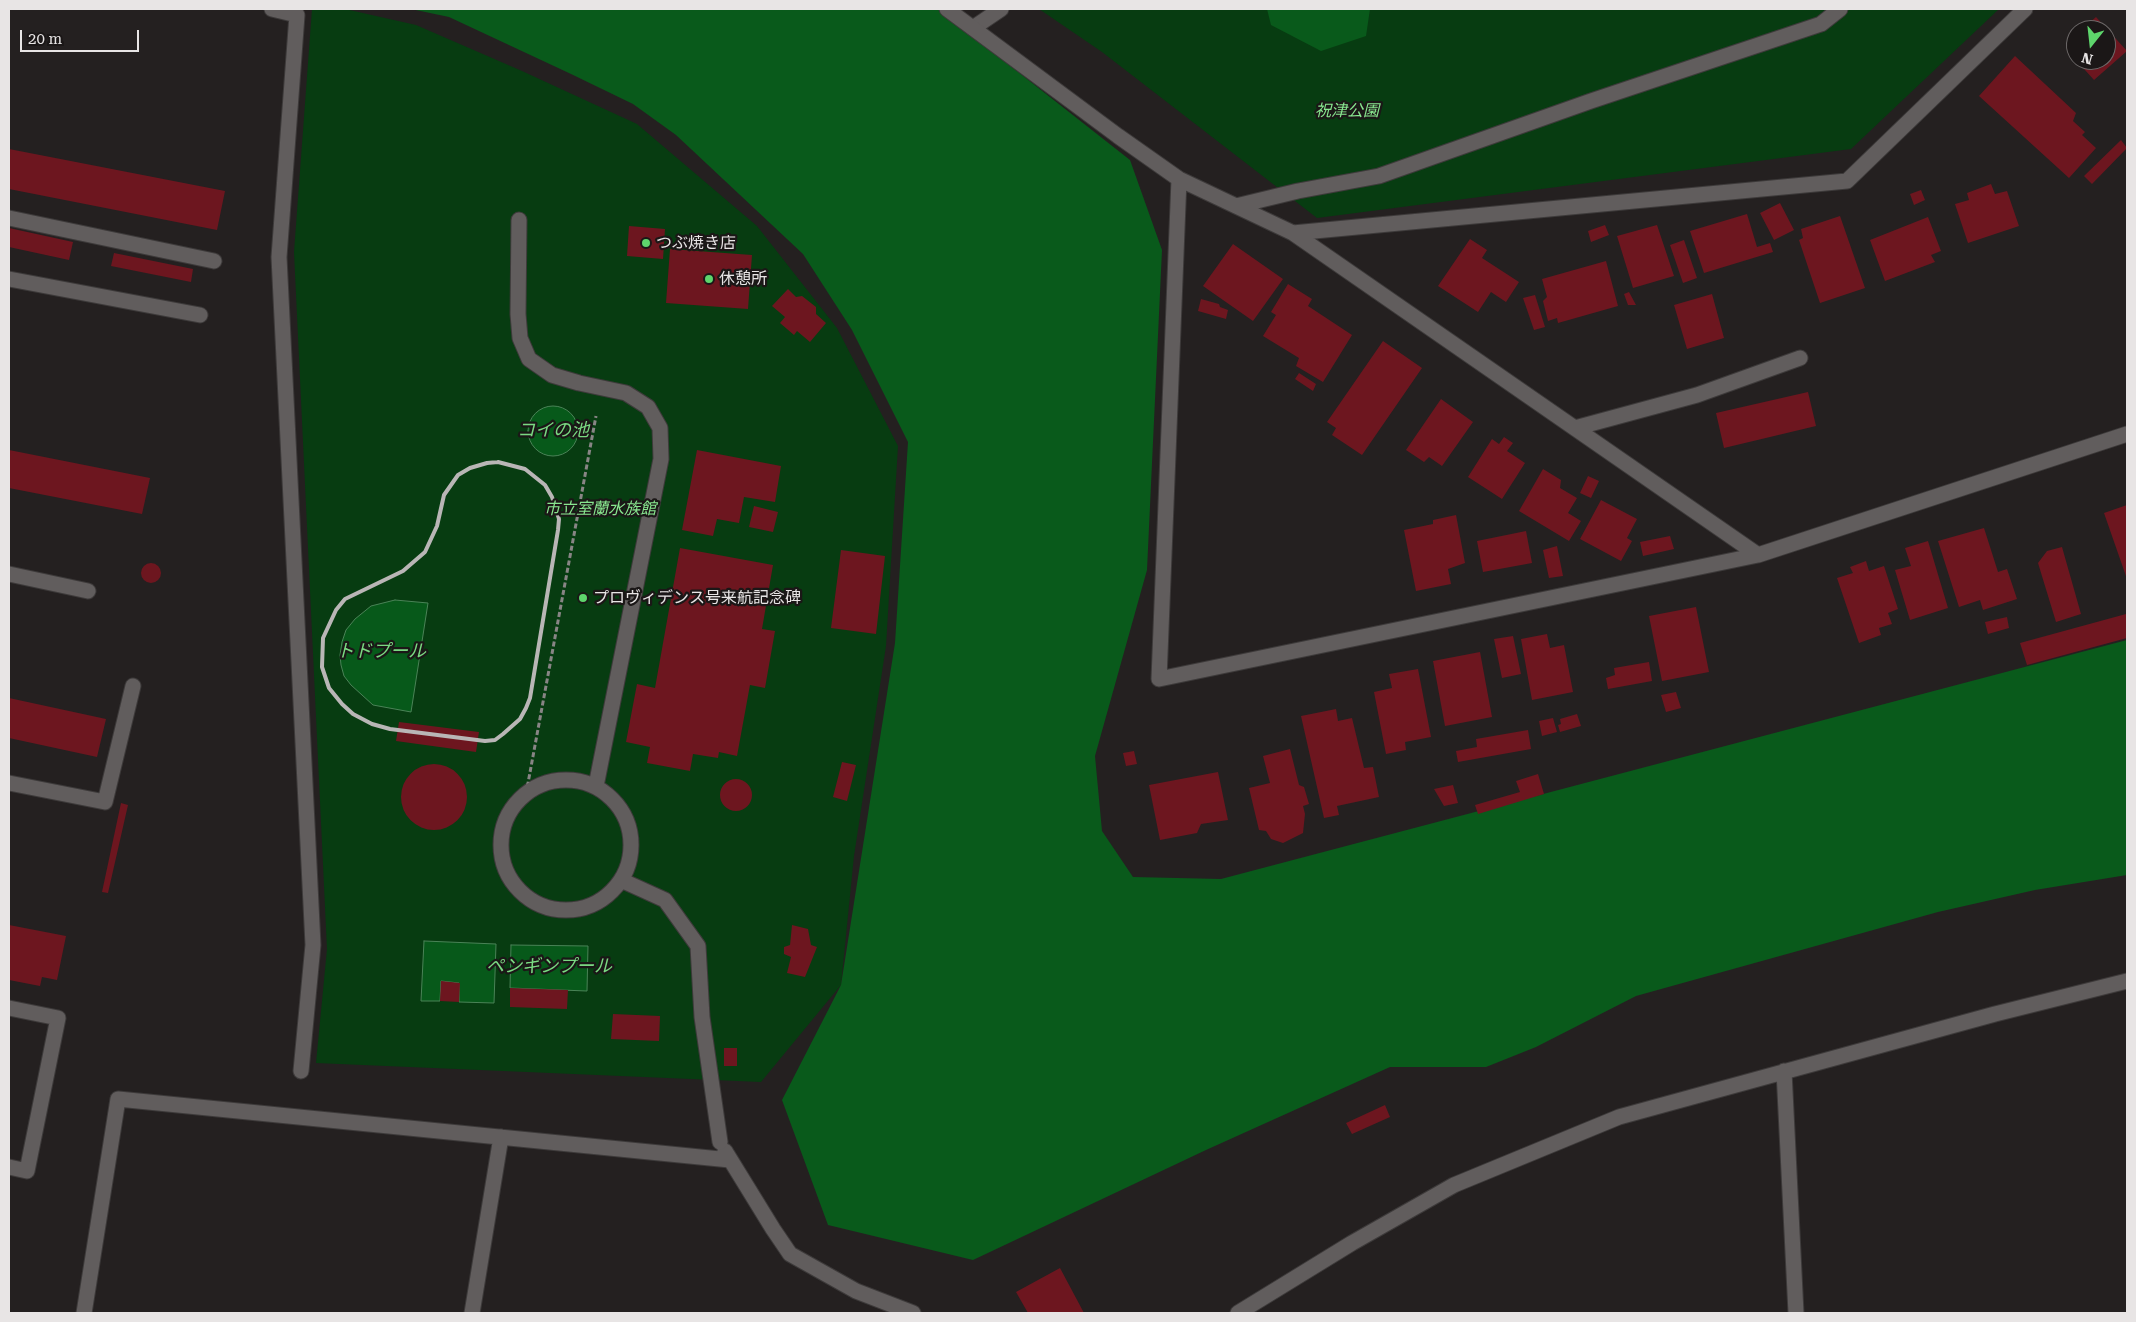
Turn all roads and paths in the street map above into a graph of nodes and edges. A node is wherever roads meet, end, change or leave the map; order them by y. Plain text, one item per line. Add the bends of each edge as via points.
1 (272, 9) edge
2 (947, 9) edge
3 (1001, 9) edge
4 (1840, 9) edge
5 (2025, 9) edge
6 (974, 28) junction
7 (1179, 179) junction
8 (1236, 206) junction
9 (9, 218) edge
10 (519, 220) dead end
11 (1293, 233) junction
12 (214, 261) dead end
13 (9, 279) edge
14 (200, 315) dead end
15 (1800, 358) dead end
16 (601, 388) junction
17 (1575, 428) junction
18 (2127, 434) edge
19 (1758, 555) junction
20 (9, 574) edge
21 (88, 591) dead end
22 (133, 686) dead end
23 (9, 783) edge
24 (596, 786) junction
25 (526, 794) junction
26 (621, 880) junction
27 (2127, 981) edge
28 (9, 1008) edge
29 (301, 1071) dead end
30 (1784, 1071) junction
31 (501, 1137) junction
32 (730, 1160) junction
33 (9, 1167) edge
34 (84, 1313) edge
35 (472, 1313) edge
36 (913, 1313) edge
37 (1238, 1313) edge
38 (1796, 1313) edge

1 - 29 street via 297,15 279,257 313,945
2 - 6 street
3 - 6 street
4 - 8 street via 1821,24 1379,176
5 - 11 street via 1847,181
6 - 7 street
7 - 8 street
7 - 19 street via 1159,679
8 - 11 street
9 - 12 street
10 - 16 street via 518,314 520,338 529,359 552,375
11 - 17 street
13 - 14 street
15 - 17 street via 1697,395
16 - 24 street via 626,393 648,407 660,428 660,459
16 - 25 path
17 - 19 street
18 - 19 street
20 - 21 street
22 - 23 street via 105,802
24 - 25 street via 577,780 557,780 537,786
24 - 26 street via 613,800 625,817 631,838 630,860
25 - 26 street via 507,816 500,837 504,866 510,880 525,896 544,906 566,910 588,906 607,896
26 - 32 street via 664,900 698,946 702,1017 720,1142
27 - 30 street
28 - 33 street via 58,1018 27,1171
30 - 37 street via 1619,1117 1454,1185
30 - 38 street
31 - 32 street
31 - 34 street via 118,1099
31 - 35 street
32 - 36 street via 790,1254 856,1292

